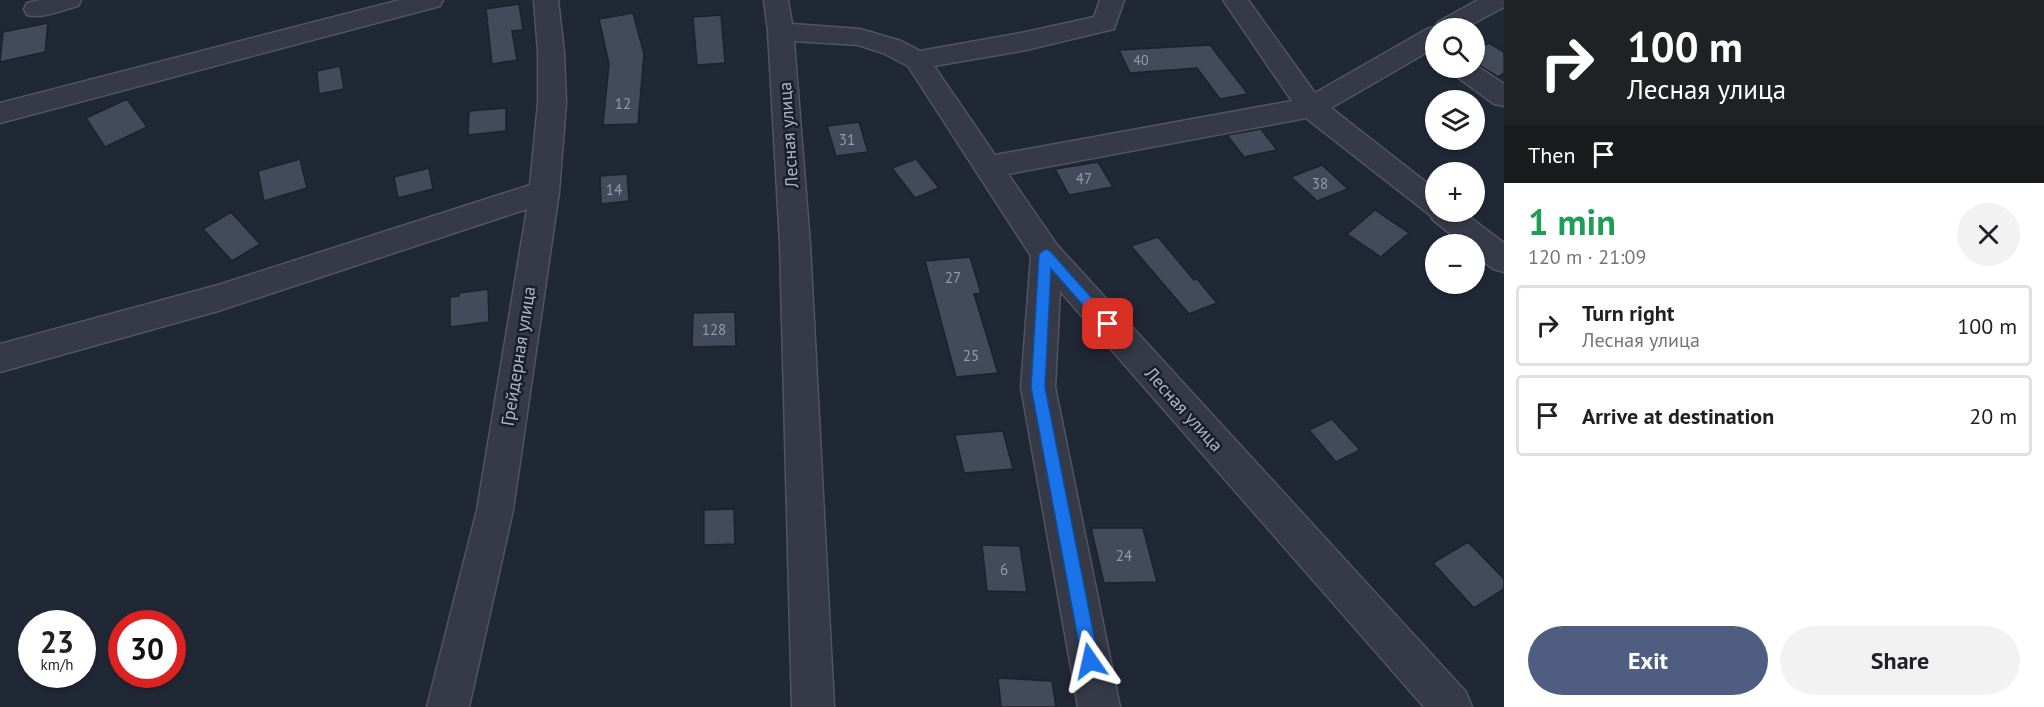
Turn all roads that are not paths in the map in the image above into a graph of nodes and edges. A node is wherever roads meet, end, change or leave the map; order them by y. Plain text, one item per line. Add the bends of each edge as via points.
1 (69, 0) edge
2 (431, 0) edge
3 (546, 0) edge
4 (776, 0) edge
5 (1112, 0) edge
6 (1235, 0) edge
7 (1497, 0) edge
8 (36, 9) dead end
9 (1465, 18) edge
10 (782, 32) junction
11 (1425, 46) edge
12 (917, 60) junction
13 (1476, 78) edge
14 (1504, 97) edge
15 (1311, 107) junction
16 (0, 113) edge
17 (987, 167) junction
18 (543, 192) junction
19 (1425, 197) edge
20 (1456, 222) edge
21 (1046, 254) junction
22 (1504, 260) edge
23 (0, 358) edge
24 (448, 707) edge
25 (813, 707) edge
26 (1099, 707) edge
27 (1451, 707) edge

1 - 8 street
2 - 16 street
3 - 18 street, Грейдерная улица via 552,103
4 - 10 street, Лесная улица
5 - 12 street via 1105,22
6 - 15 street
7 - 9 street
10 - 12 street, Лесная улица via 860,37
10 - 25 street, Лесная улица via 795,244
11 - 15 street
12 - 17 street, Лесная улица
13 - 14 street
15 - 17 street
15 - 19 street
17 - 21 street, Лесная улица
18 - 23 street via 218,298
18 - 24 street, Грейдерная улица via 495,510
20 - 22 street
21 - 26 street via 1038,387
21 - 27 street, Лесная улица

